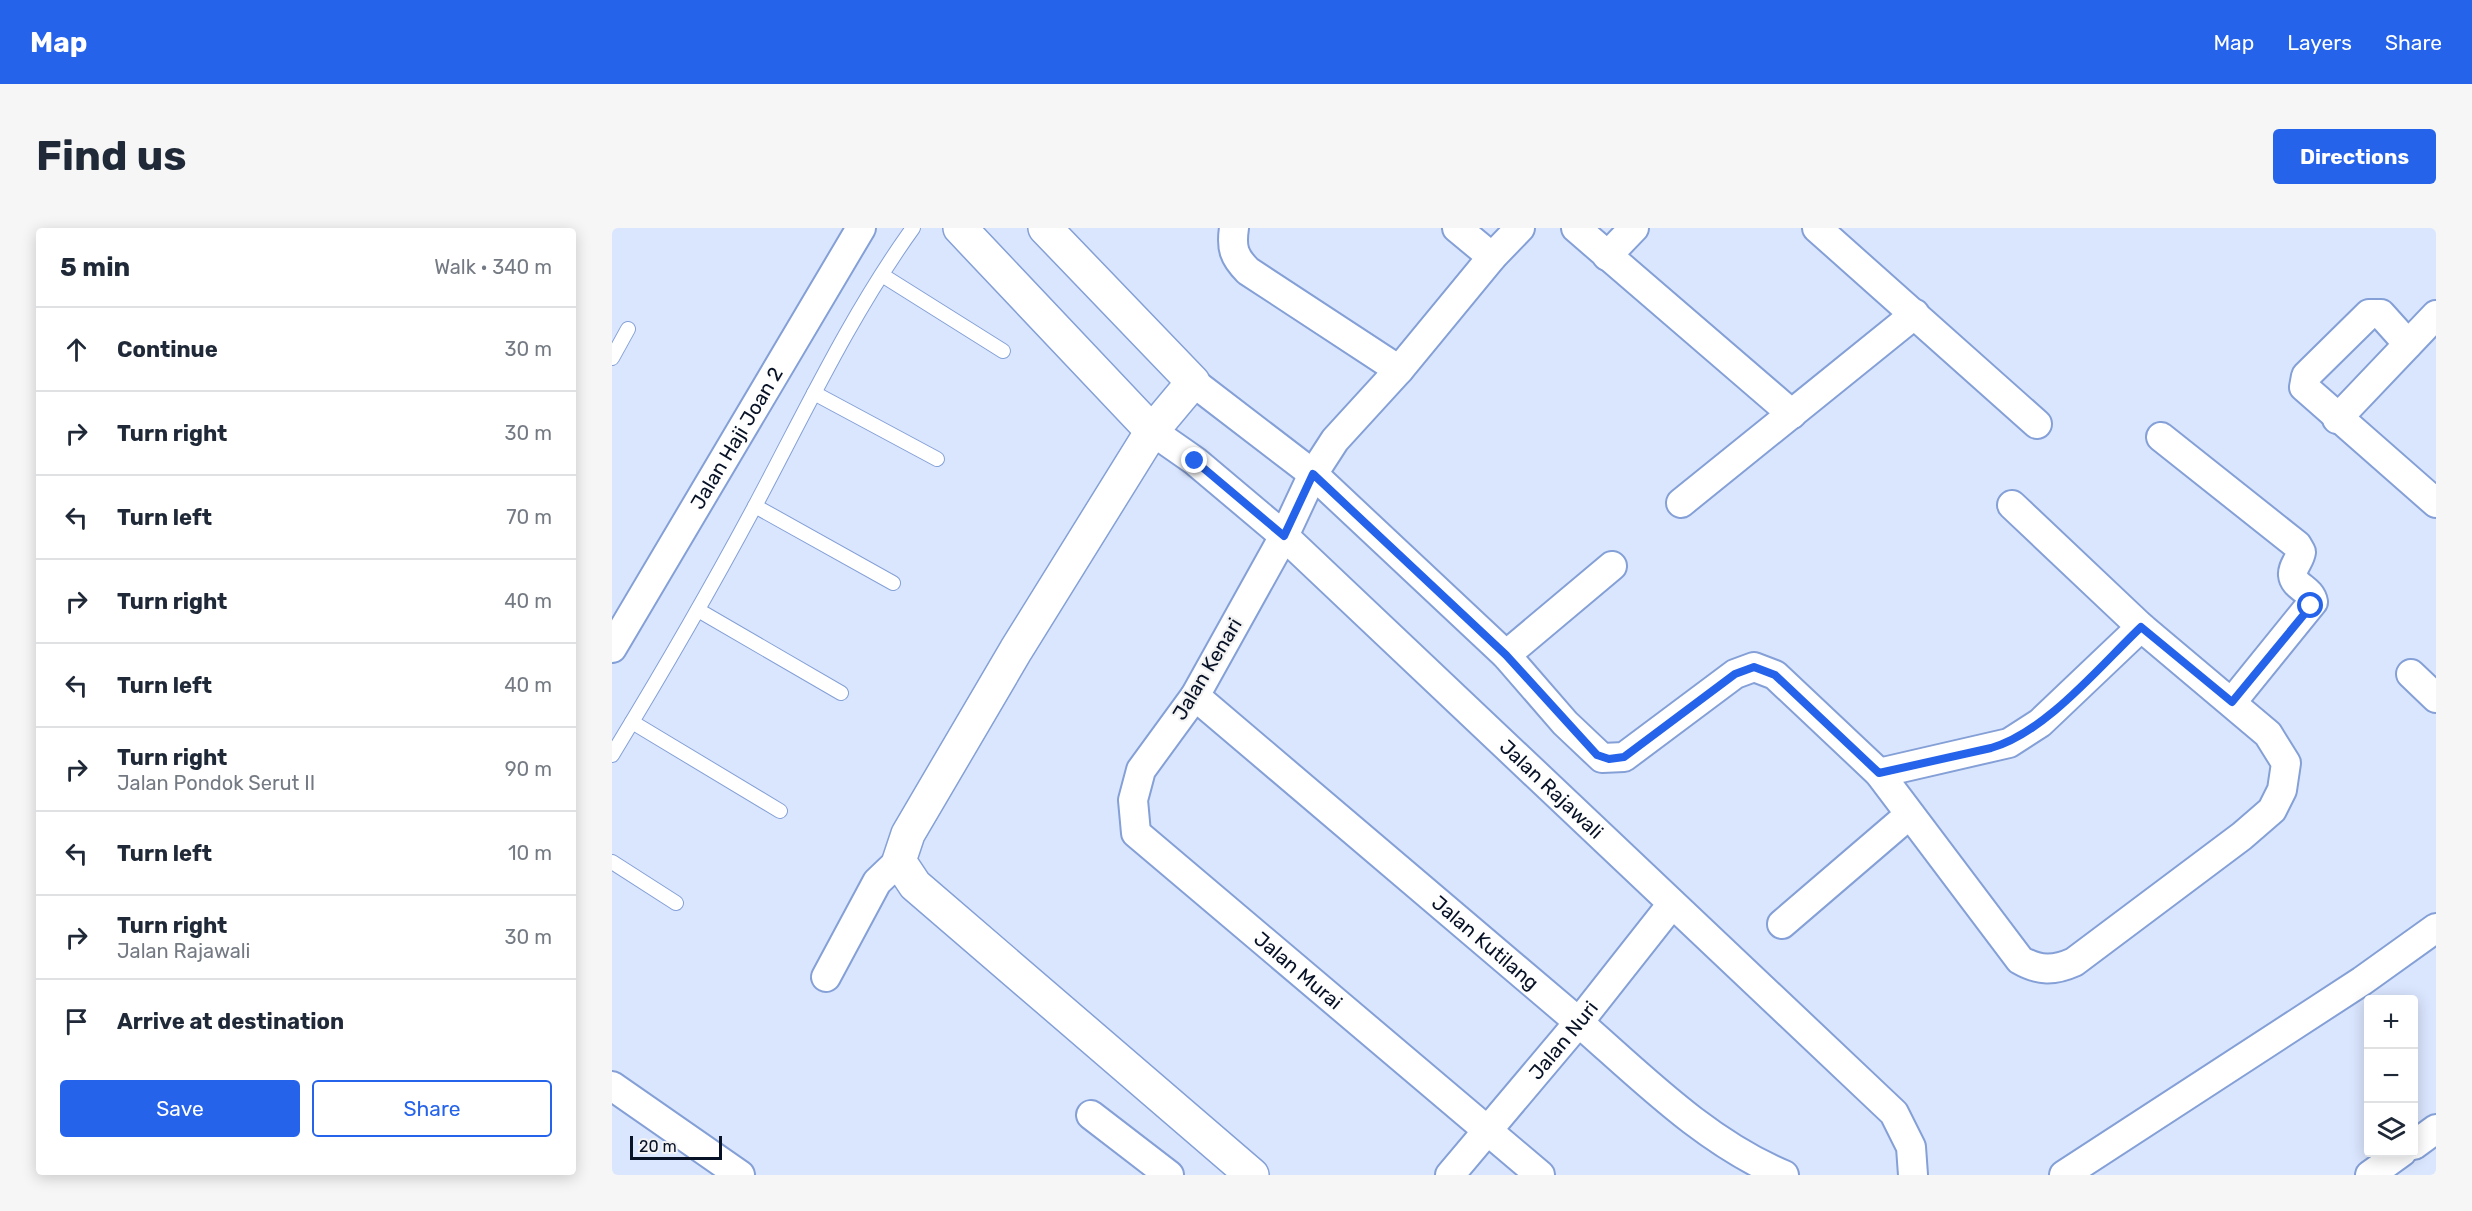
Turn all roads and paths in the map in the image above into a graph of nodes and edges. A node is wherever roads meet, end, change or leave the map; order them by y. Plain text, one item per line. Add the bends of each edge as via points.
1 (861, 228) edge
2 (913, 228) edge
3 (960, 228) edge
4 (1045, 228) edge
5 (1234, 228) edge
6 (1457, 228) edge
7 (1576, 228) edge
8 (1634, 228) edge
9 (1817, 228) edge
10 (1504, 238) edge
11 (1607, 256) junction
12 (882, 275) junction
13 (1915, 314) junction
14 (2436, 315) edge
15 (628, 329) dead end
16 (2408, 344) junction
17 (1003, 351) dead end
18 (612, 358) edge
19 (1398, 370) junction
20 (1193, 382) junction
21 (814, 393) junction
22 (1792, 414) junction
23 (2337, 419) junction
24 (2037, 424) dead end
25 (1152, 431) junction
26 (2161, 437) dead end
27 (937, 459) dead end
28 (1313, 474) junction
29 (1681, 503) dead end
30 (2436, 503) edge
31 (755, 506) junction
32 (2012, 506) dead end
33 (1284, 536) junction
34 (1612, 566) dead end
35 (892, 583) dead end
36 (698, 610) junction
37 (2141, 627) junction
38 (612, 648) edge
39 (1506, 655) junction
40 (2411, 674) dead end
41 (841, 693) dead end
42 (1195, 696) junction
43 (2436, 698) edge
44 (2232, 702) junction
45 (632, 722) junction
46 (612, 755) edge
47 (1879, 773) junction
48 (1133, 800) joint
49 (780, 811) dead end
50 (1909, 815) junction
51 (899, 861) junction
52 (612, 862) edge
53 (676, 903) dead end
54 (1672, 904) junction
55 (1782, 924) dead end
56 (2436, 928) edge
57 (826, 977) dead end
58 (1579, 1022) junction
59 (612, 1086) edge
60 (1091, 1115) dead end
61 (1486, 1129) junction
62 (2436, 1129) edge
63 (2418, 1142) edge
64 (2395, 1157) edge
65 (740, 1175) edge
66 (1169, 1175) edge
67 (1252, 1175) edge
68 (1450, 1175) edge
69 (1540, 1175) edge
70 (1784, 1175) edge
71 (1913, 1175) edge
72 (2064, 1175) edge
73 (2370, 1175) edge

1 - 38 street, Jalan Haji Joan 2
2 - 12 lane
3 - 25 street
4 - 20 street
5 - 19 street via 1232,245 1237,260 1248,272
6 - 10 street
7 - 11 street
8 - 11 street
9 - 13 street
10 - 19 street, Jalan Kenari
11 - 22 street
12 - 17 lane
12 - 21 lane
13 - 22 street
13 - 24 street
14 - 16 street
15 - 18 lane
16 - 23 street
16 - 23 street via 2381,314 2369,314 2306,376 2304,387
19 - 28 street, Jalan Kenari via 1335,440
20 - 25 street
20 - 28 street
21 - 27 lane
21 - 31 lane
22 - 29 street
23 - 30 street
25 - 33 street, Jalan Rajawali via 1195,461
25 - 51 street via 1016,650 908,834
26 - 44 street via 2301,552 2293,574 2313,599 2311,606
28 - 33 street, Jalan Kenari
28 - 39 street
31 - 35 lane
31 - 36 lane
32 - 37 street
33 - 42 street, Jalan Kenari
33 - 54 street, Jalan Rajawali
34 - 39 street
36 - 41 lane
36 - 45 lane
37 - 44 street
37 - 47 street via 2040,723 2009,743
39 - 47 street via 1597,755 1609,759 1624,757 1735,674 1754,667 1775,675
40 - 43 street
42 - 48 street, Jalan Kenari via 1141,770
42 - 58 street, Jalan Kutilang
44 - 50 street via 2268,734 2286,763 2282,790 2272,810 2083,955 2060,968 2033,968 2020,960
45 - 46 lane
45 - 49 lane
47 - 50 street
48 - 61 street, Jalan Murai via 1136,833
50 - 55 street
51 - 57 street via 877,882
51 - 67 street via 915,885
52 - 53 lane
54 - 58 street, Jalan Nuri
54 - 71 street, Jalan Rajawali via 1894,1113 1911,1147
56 - 72 street via 2362,981
58 - 61 street, Jalan Nuri
58 - 70 street, Jalan Kutilang via 1648,1085 1693,1119 1752,1162
59 - 65 street
60 - 66 street
61 - 68 street, Jalan Nuri
61 - 69 street, Jalan Murai
62 - 63 street
64 - 73 street

